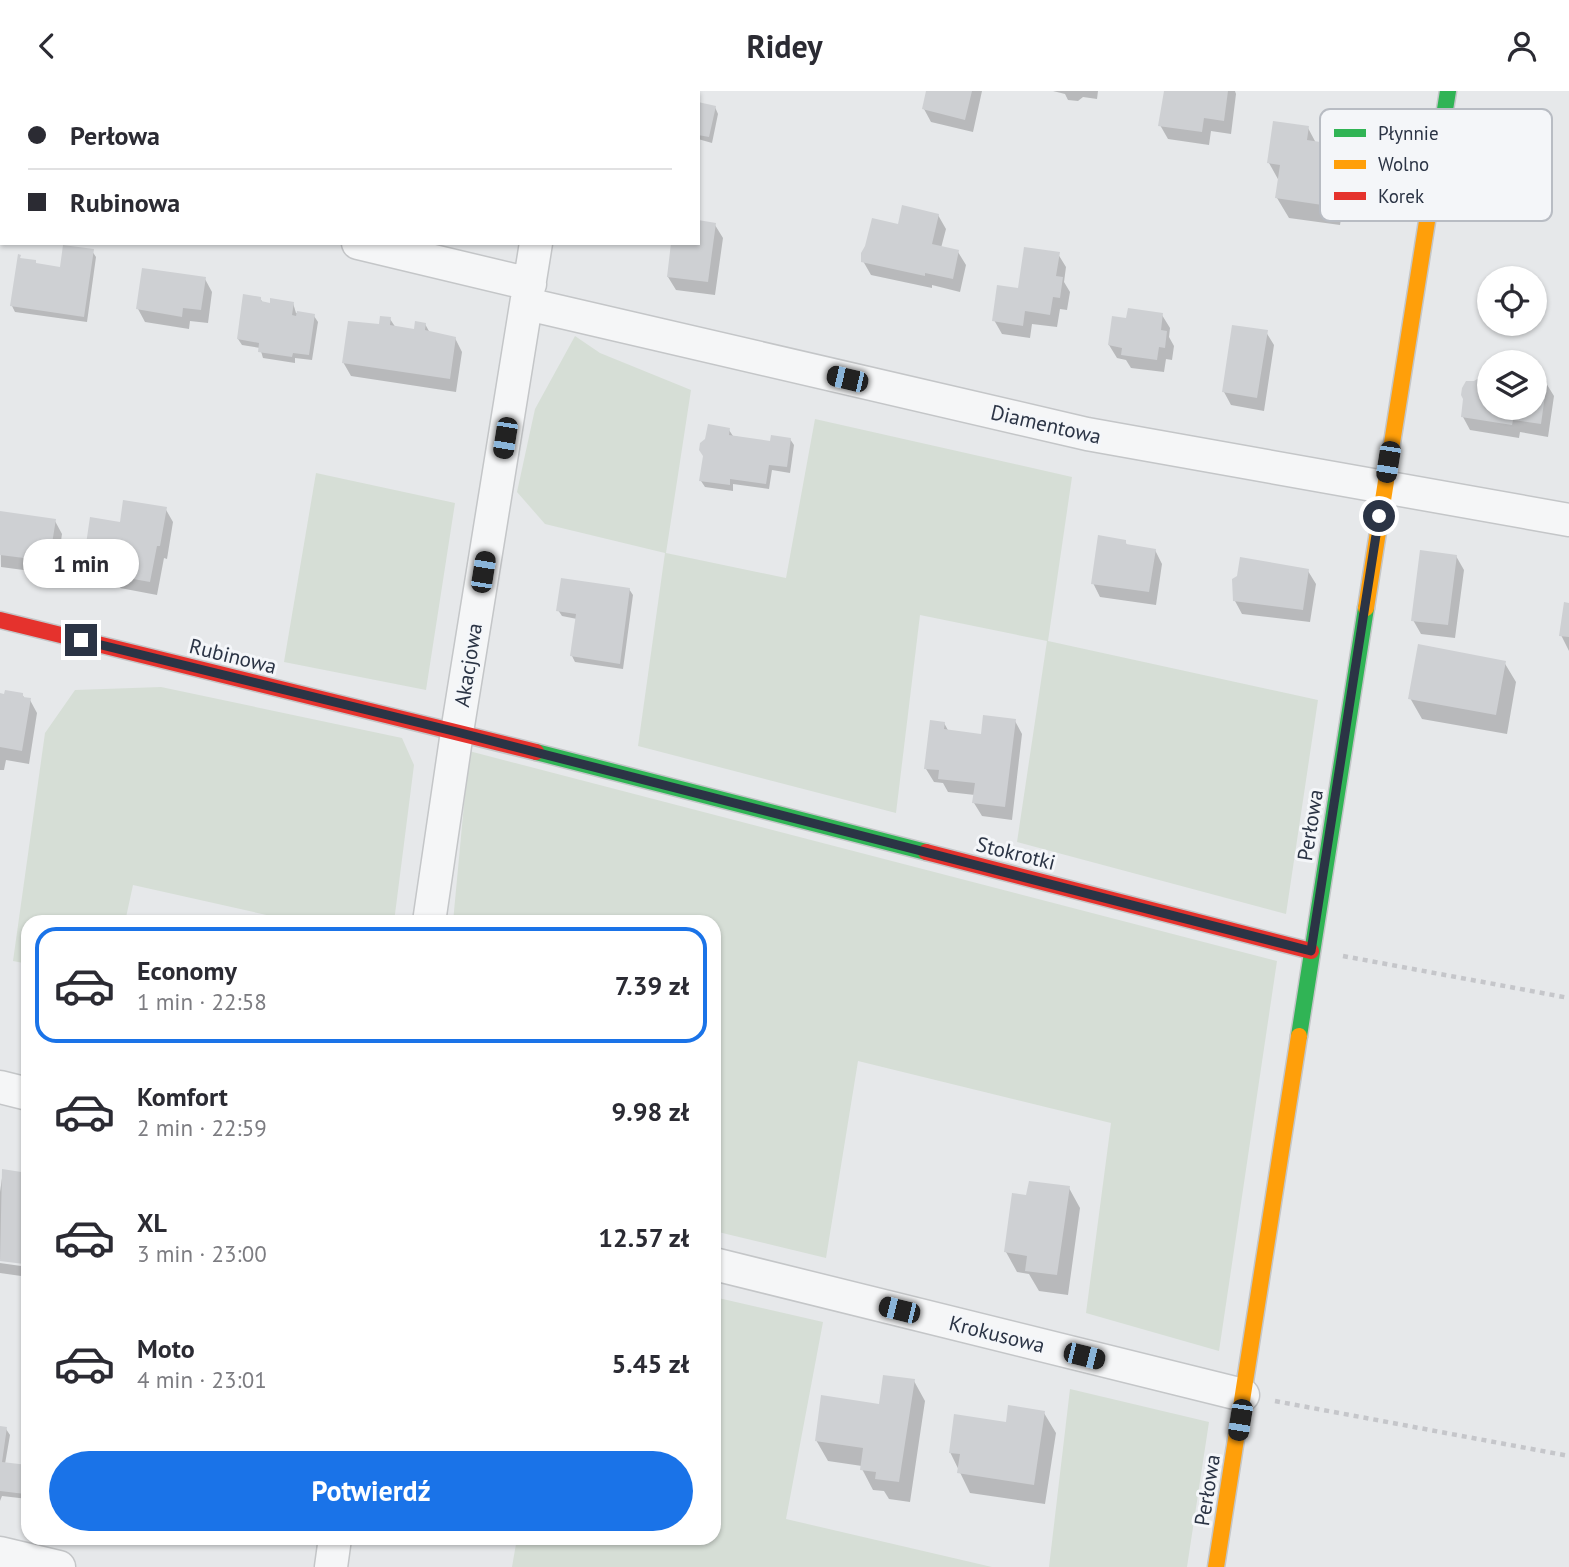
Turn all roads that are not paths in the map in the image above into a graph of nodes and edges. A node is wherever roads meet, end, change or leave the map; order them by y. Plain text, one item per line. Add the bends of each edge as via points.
1 (1448, 91) edge
2 (1445, 109) edge
3 (1427, 221) edge
4 (365, 245) edge
5 (536, 245) edge
6 (528, 294) junction
7 (1384, 489) junction
8 (1569, 520) edge
9 (0, 620) edge
10 (457, 732) junction
11 (430, 915) edge
12 (1311, 951) junction
13 (0, 1087) edge
14 (21, 1092) edge
15 (721, 1266) edge
16 (1243, 1395) junction
17 (334, 1545) edge
18 (0, 1553) edge
19 (59, 1567) edge
20 (331, 1567) edge
21 (1216, 1567) edge

1 - 2 street, Perłowa
3 - 7 street, Perłowa
4 - 6 street, Diamentowa
5 - 6 street, Akacjowa
6 - 7 street, Diamentowa via 1087,434
6 - 10 street, Akacjowa
7 - 8 street, Diamentowa
7 - 12 street, Perłowa
9 - 10 street, Rubinowa
10 - 11 street, Akacjowa
10 - 12 street, Stokrotki
12 - 16 street, Perłowa
13 - 14 street
15 - 16 street, Krokusowa
16 - 21 street, Perłowa
17 - 20 street
18 - 19 street

